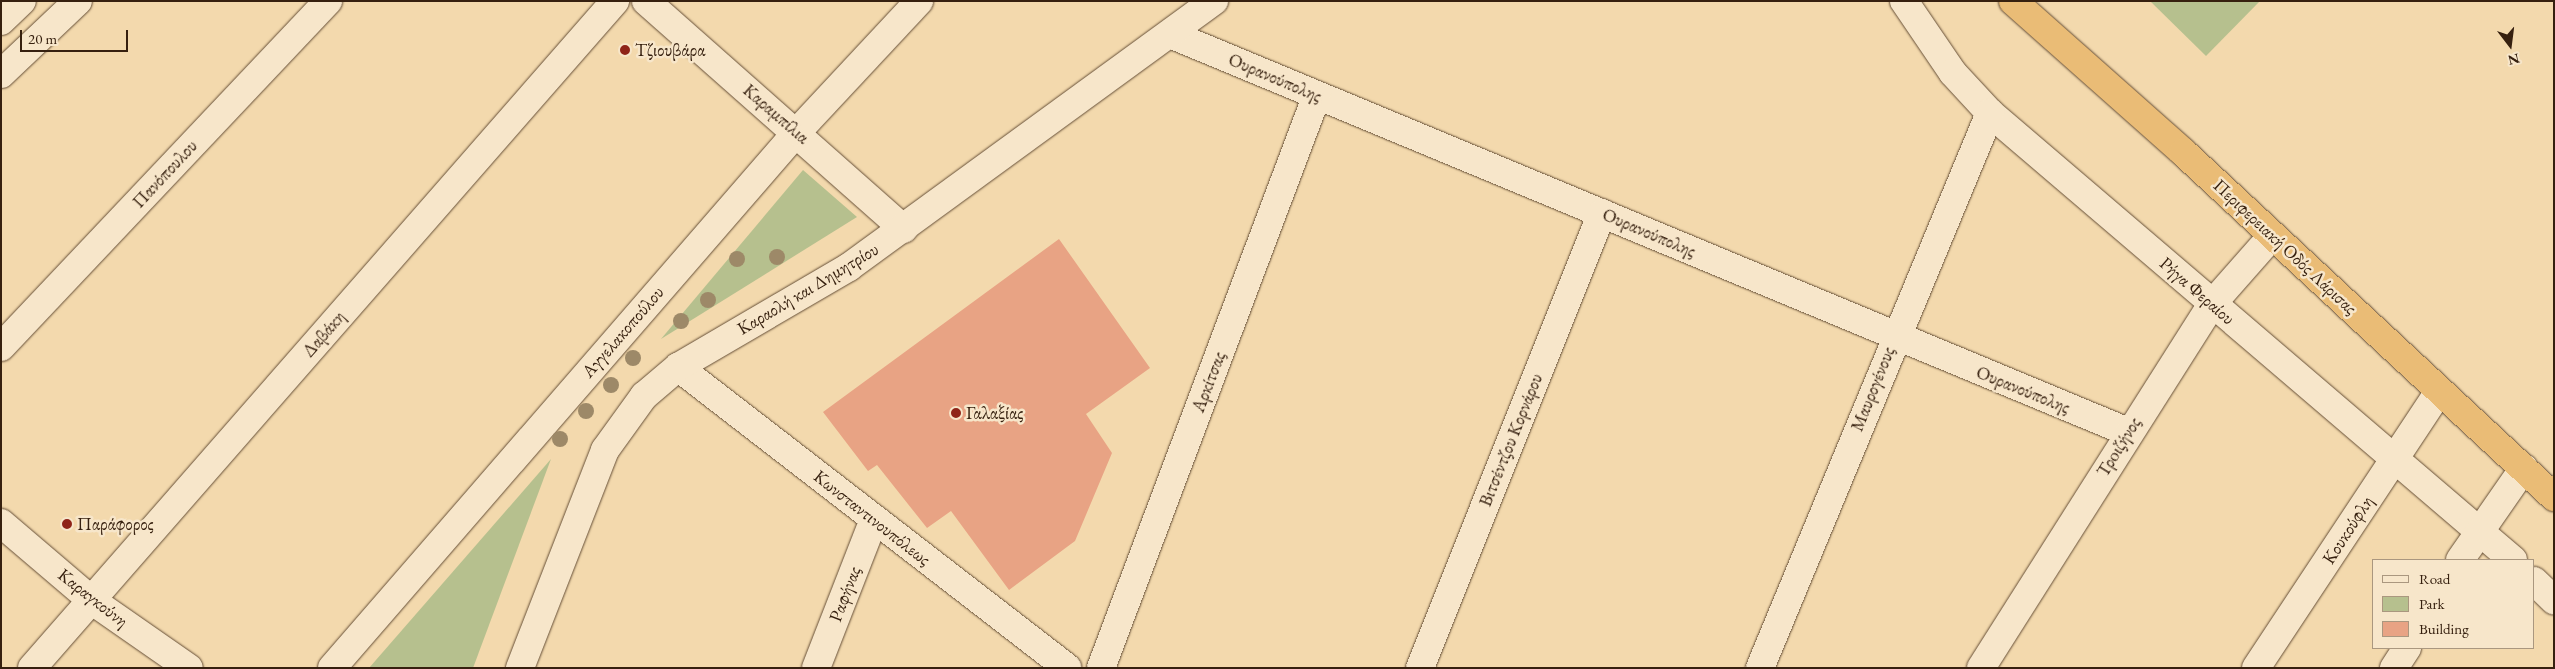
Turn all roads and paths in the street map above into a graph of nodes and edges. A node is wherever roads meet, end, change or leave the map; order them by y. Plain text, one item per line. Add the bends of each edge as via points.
1 (22, 1) edge
2 (78, 1) edge
3 (328, 1) edge
4 (615, 1) edge
5 (646, 1) edge
6 (919, 1) edge
7 (1214, 1) edge
8 (1904, 1) edge
9 (2013, 1) edge
10 (1, 21) edge
11 (1170, 34) junction
12 (1, 74) edge
13 (1317, 95) junction
14 (1990, 113) junction
15 (797, 132) junction
16 (1602, 213) junction
17 (904, 229) junction
18 (2272, 236) junction
19 (2212, 304) junction
20 (1894, 338) junction
21 (1, 347) edge
22 (678, 367) junction
23 (2439, 391) junction
24 (2128, 432) junction
25 (2395, 458) junction
26 (2524, 468) junction
27 (2554, 497) edge
28 (874, 519) junction
29 (1, 523) edge
30 (2479, 528) junction
31 (2461, 559) edge
32 (2511, 559) edge
33 (2535, 581) edge
34 (91, 600) junction
35 (2554, 600) edge
36 (2406, 649) edge
37 (32, 668) edge
38 (189, 668) edge
39 (332, 668) edge
40 (520, 668) edge
41 (816, 668) edge
42 (1067, 668) edge
43 (1101, 668) edge
44 (1420, 668) edge
45 (1760, 668) edge
46 (1981, 668) edge
47 (2256, 668) edge
48 (2394, 668) edge

1 - 10 street
2 - 12 street
3 - 21 street, Πανόπουλου
4 - 34 street, Δαβάκη
5 - 15 street, Καραμπίλια
6 - 15 street, Αγγελακοπούλου
7 - 11 street, Καραολή και Δημητρίου
8 - 14 street, Ρήγα Φεραίου via 1954,73
9 - 18 highway, Περιφερειακή Οδός Λάρισας
11 - 13 street, Ουρανούπολης
11 - 17 street, Καραολή και Δημητρίου
13 - 16 street, Ουρανούπολης
13 - 43 street, Αρκίτσας
14 - 19 street, Ρήγα Φεραίου
14 - 20 street, Μαυρογένους
15 - 17 street, Καραμπίλια
15 - 39 street, Αγγελακοπούλου
16 - 20 street, Ουρανούπολης
16 - 44 street, Βιτσέντζου Κορνάρου
17 - 22 street, Καραολή και Δημητρίου via 849,267
18 - 19 street, Τρoιζήνος
18 - 23 highway, Περιφερειακή Οδός Λάρισας
19 - 24 street, Τρoιζήνος
19 - 25 street, Ρήγα Φεραίου
20 - 24 street, Ουρανούπολης
20 - 45 street, Μαυρογένους
22 - 28 street, Κωνσταντινουπόλεως
22 - 40 street, Καραολή και Δημητρίου via 644,396 605,450
23 - 25 street, Κουκούφλη
23 - 26 highway, Περιφερειακή Οδός Λάρισας
24 - 46 street, Τρoιζήνος
25 - 30 street, Ρήγα Φεραίου
25 - 47 street, Κουκούφλη
26 - 27 highway, Περιφερειακή Οδός Λάρισας
26 - 30 street
28 - 41 street, Ραφήνας
28 - 42 street, Κωνσταντινουπόλεως
29 - 34 street, Καραγκούνη
30 - 31 street
30 - 32 street, Ρήγα Φεραίου
33 - 35 street
34 - 37 street, Δαβάκη
34 - 38 street, Καραγκούνη
36 - 48 street

